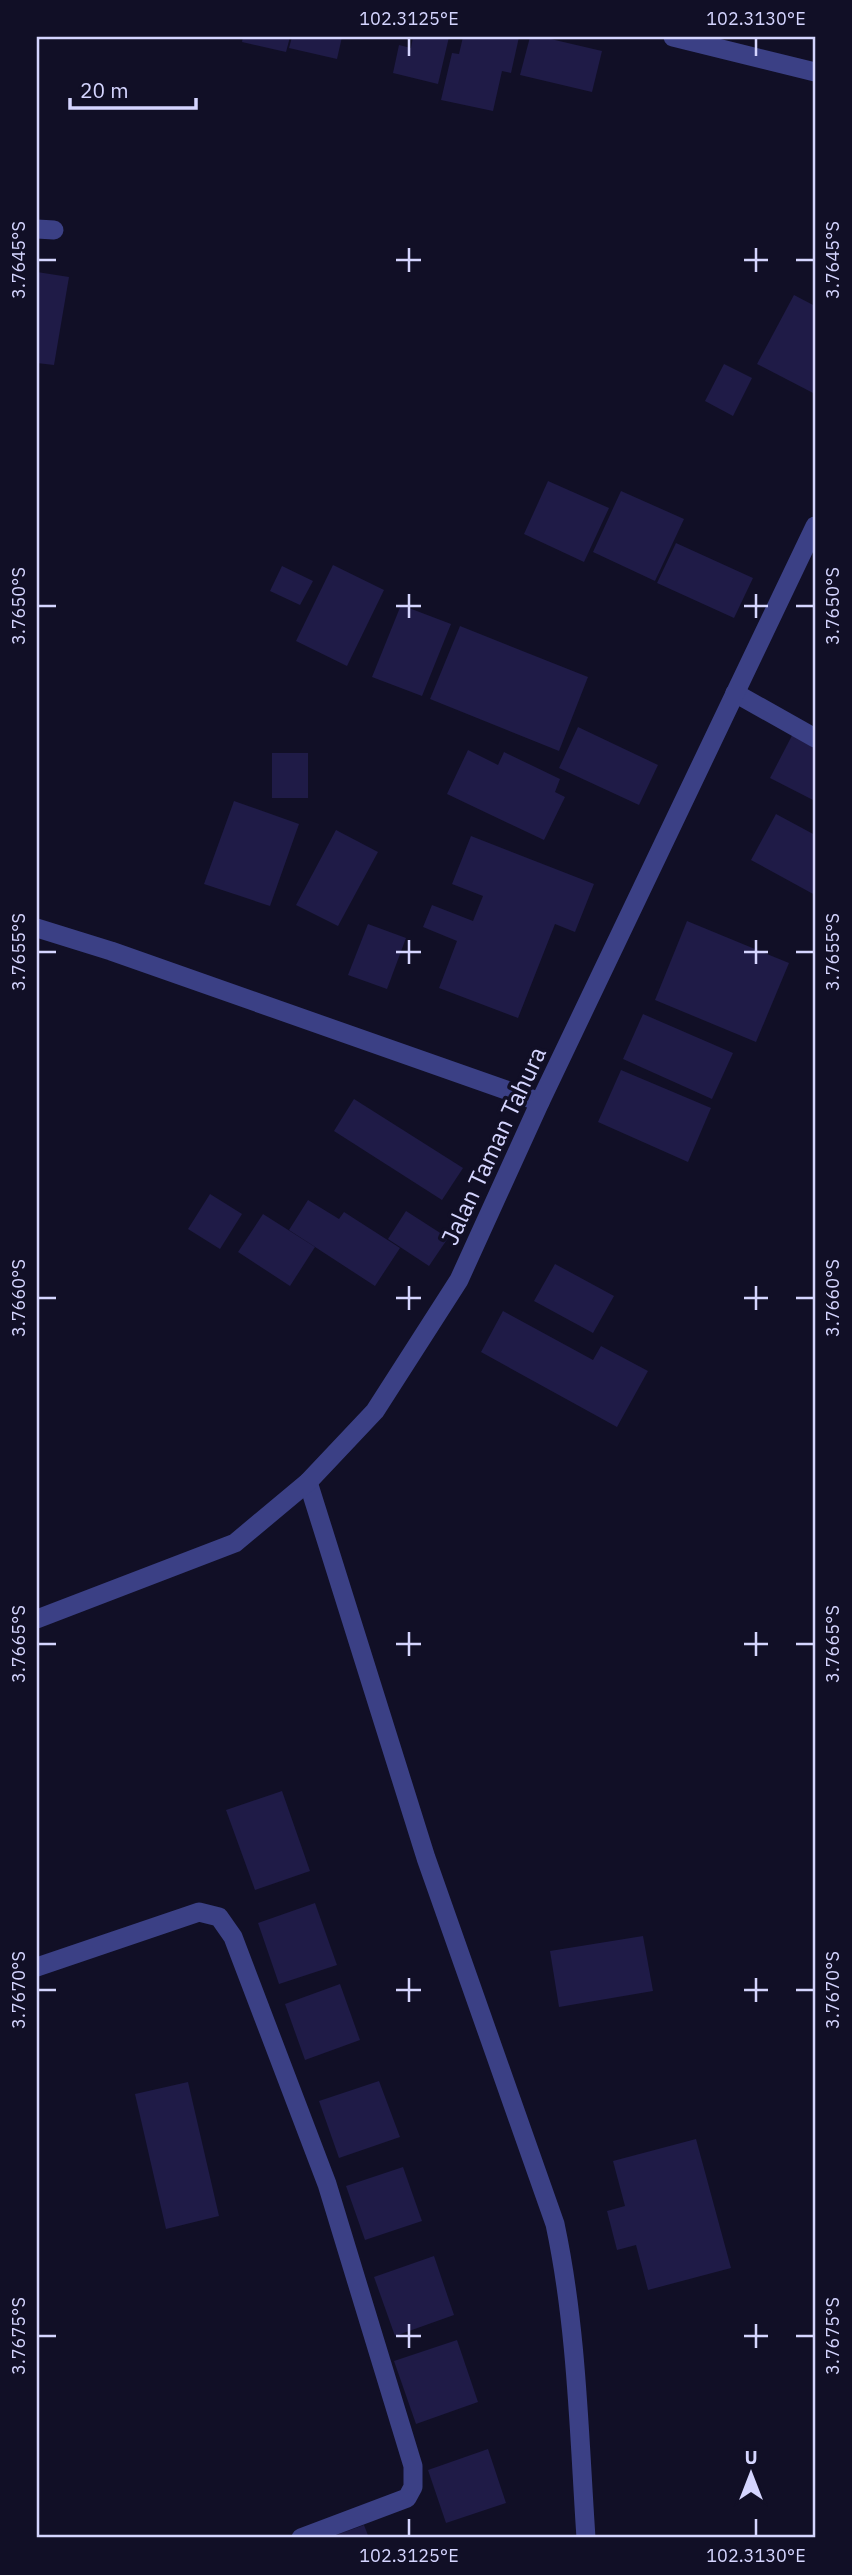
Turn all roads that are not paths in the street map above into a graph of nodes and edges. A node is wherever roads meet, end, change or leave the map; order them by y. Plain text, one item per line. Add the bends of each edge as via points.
1 (673, 37) edge
2 (815, 72) edge
3 (815, 526) edge
4 (734, 693) junction
5 (815, 738) edge
6 (37, 928) edge
7 (540, 1101) junction
8 (308, 1482) junction
9 (37, 1619) edge
10 (37, 1967) edge
11 (301, 2538) edge
12 (586, 2538) edge

1 - 2 street
3 - 4 street, Jalan Taman Tahura
4 - 5 street
4 - 7 street, Jalan Taman Tahura
6 - 7 street
7 - 8 street, Jalan Taman Tahura via 459,1280 375,1411
8 - 9 street, Jalan Taman Tahura via 235,1543
8 - 12 street via 426,1858 555,2224 570,2323
10 - 11 street via 199,1912 219,1917 233,1937 327,2184 413,2466 413,2487 407,2498

